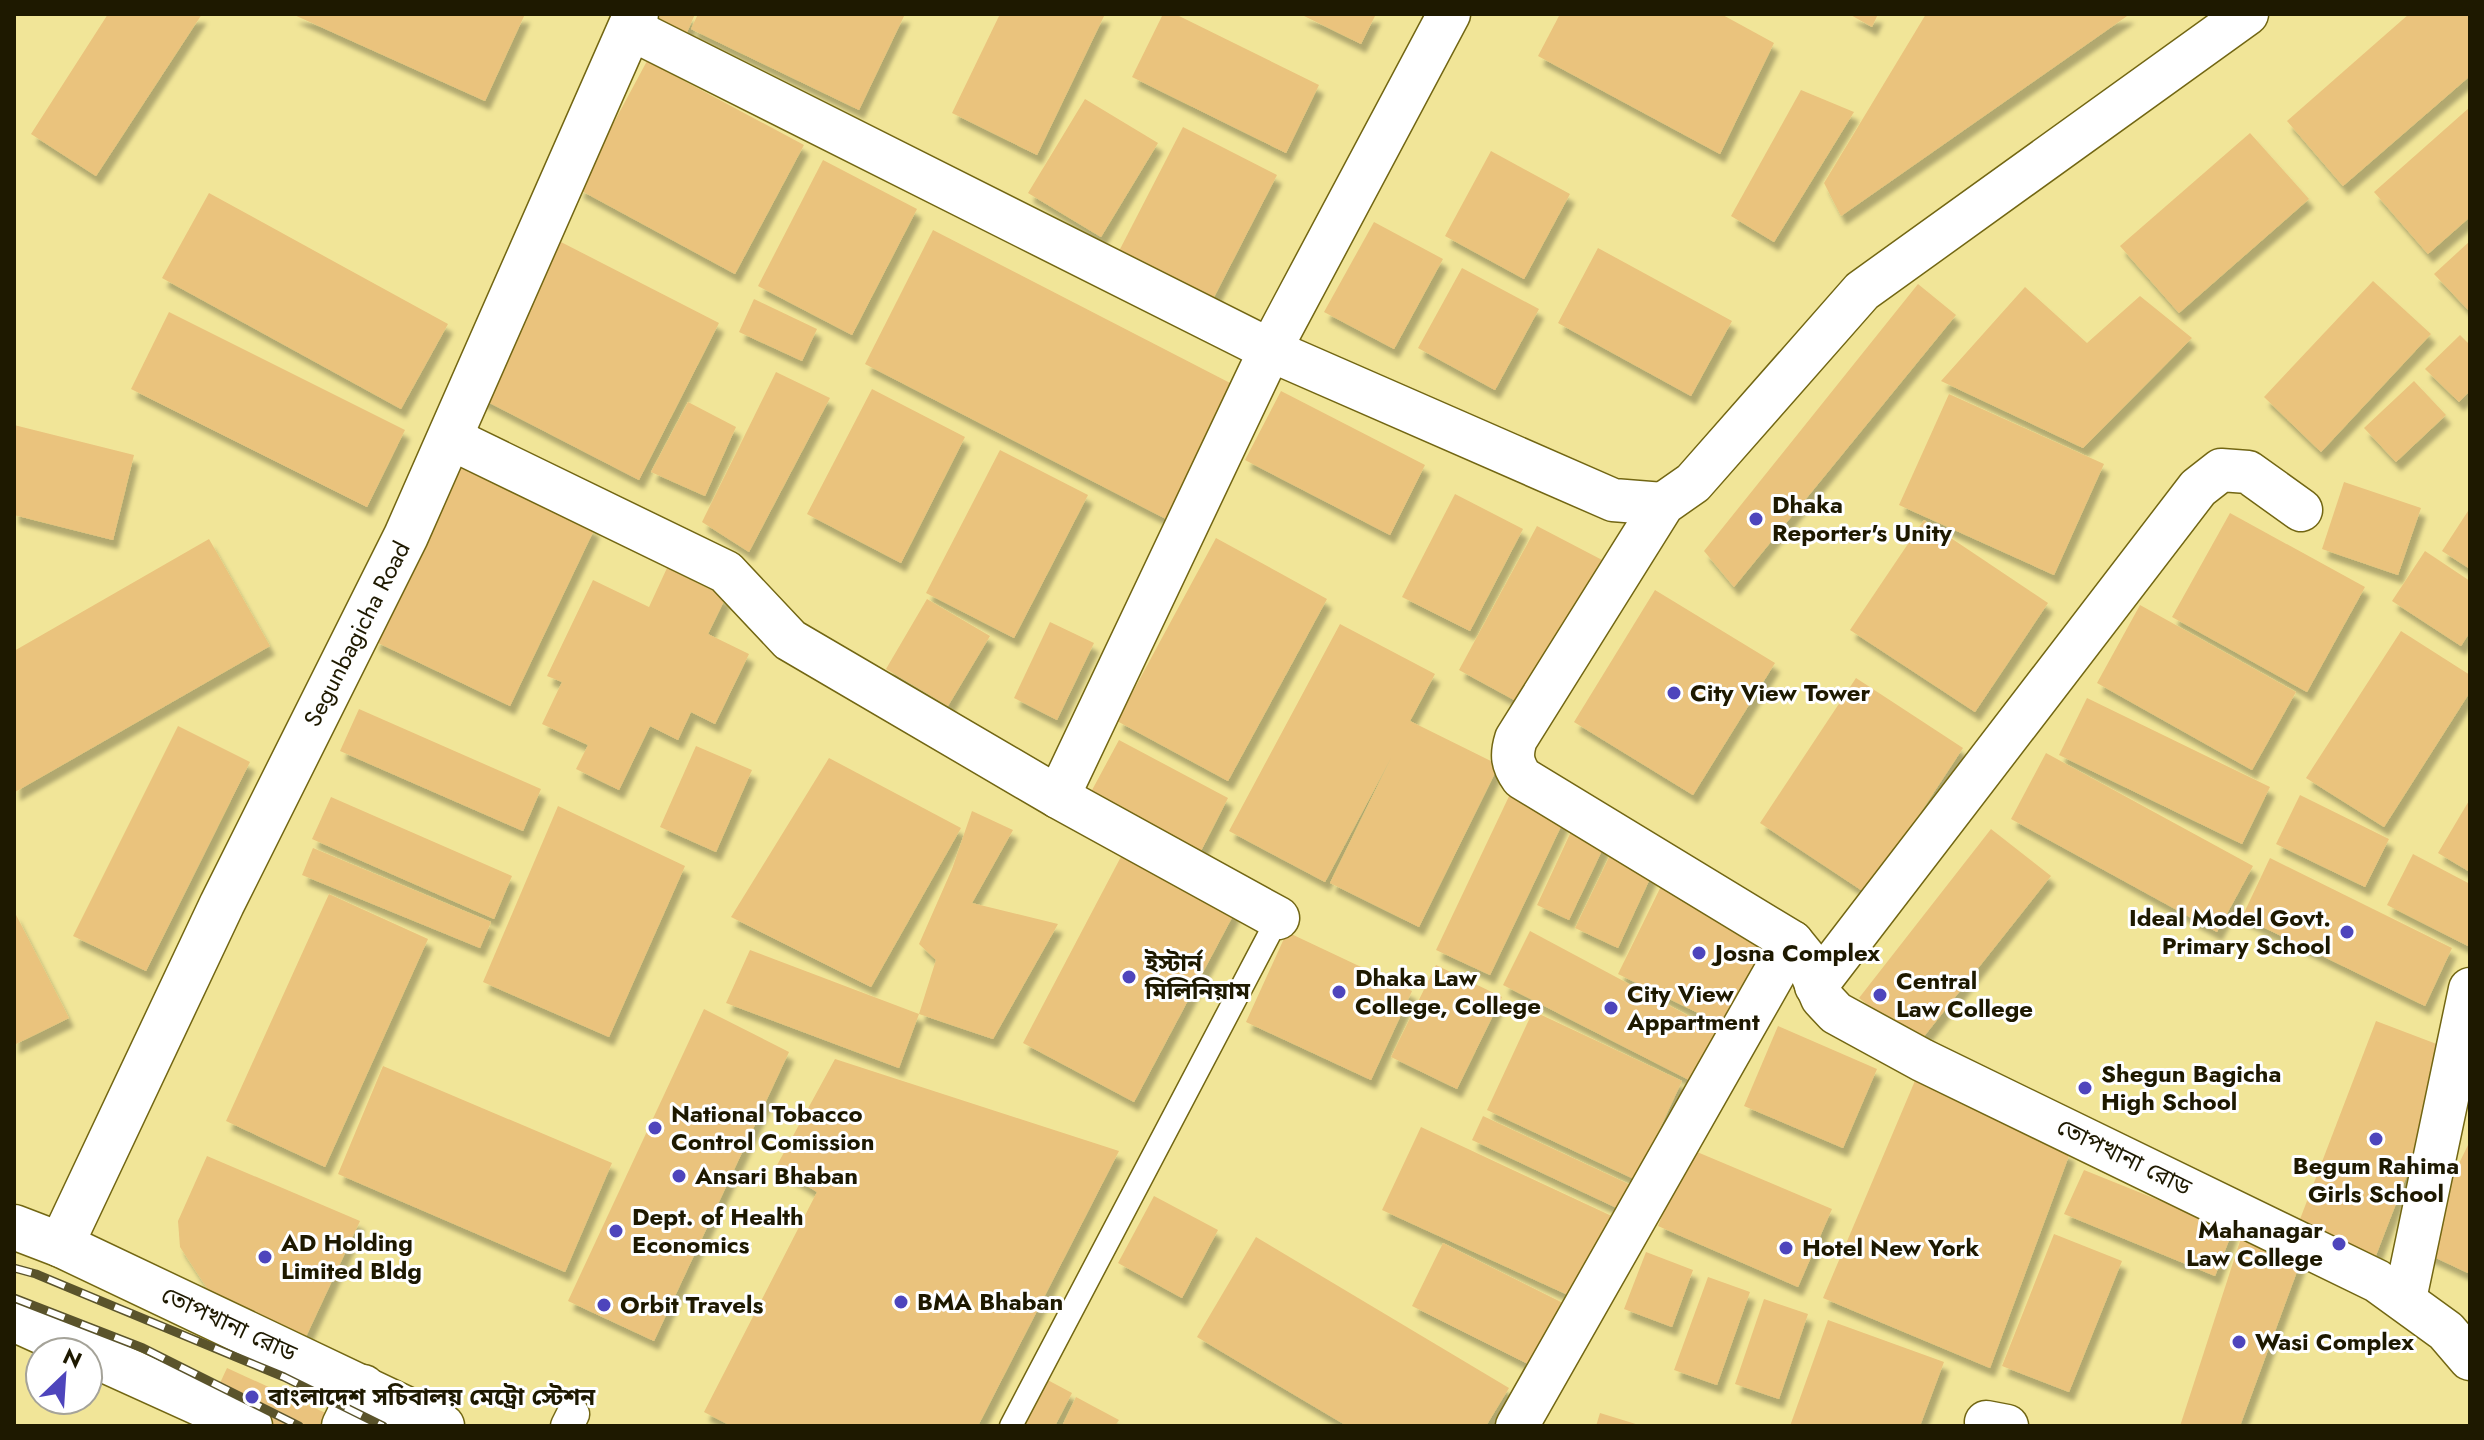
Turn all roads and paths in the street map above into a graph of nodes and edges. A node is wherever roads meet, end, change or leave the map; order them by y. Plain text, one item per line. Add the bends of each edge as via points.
1 (1449, 14) edge
2 (2247, 14) edge
3 (634, 21) edge
4 (1270, 350) junction
5 (450, 438) junction
6 (1663, 504) junction
7 (2301, 510) dead end
8 (1058, 797) junction
9 (1278, 918) joint
10 (1792, 942) junction
11 (1816, 986) junction
12 (2470, 989) edge
13 (14, 1227) edge
14 (61, 1245) junction
15 (2405, 1299) junction
16 (14, 1319) edge
17 (2470, 1359) edge
18 (363, 1387) junction
19 (250, 1426) edge
20 (344, 1426) edge
21 (442, 1426) edge
22 (1011, 1426) edge
23 (1517, 1426) edge

1 - 4 street
2 - 6 street via 1862,291 1693,483
3 - 4 street
3 - 5 main road, Segunbagicha Road
4 - 6 street via 1613,500
4 - 8 street
5 - 8 street via 726,572 790,640
5 - 14 main road, Segunbagicha Road
6 - 10 street, তোপখানা রোড via 1516,739 1513,765 1522,778
7 - 11 street via 2248,472 2221,470 2198,488
8 - 9 street
9 - 22 lane
10 - 11 street, তোপখানা রোড
10 - 23 street
11 - 15 street, তোপখানা রোড via 1836,1013 1922,1060
12 - 15 street
13 - 14 main road, তোপখানা রোড
14 - 18 main road, তোপখানা রোড
15 - 17 street, তোপখানা রোড via 2446,1331
16 - 19 main road
18 - 20 main road
18 - 21 main road, তোপখানা রোড

